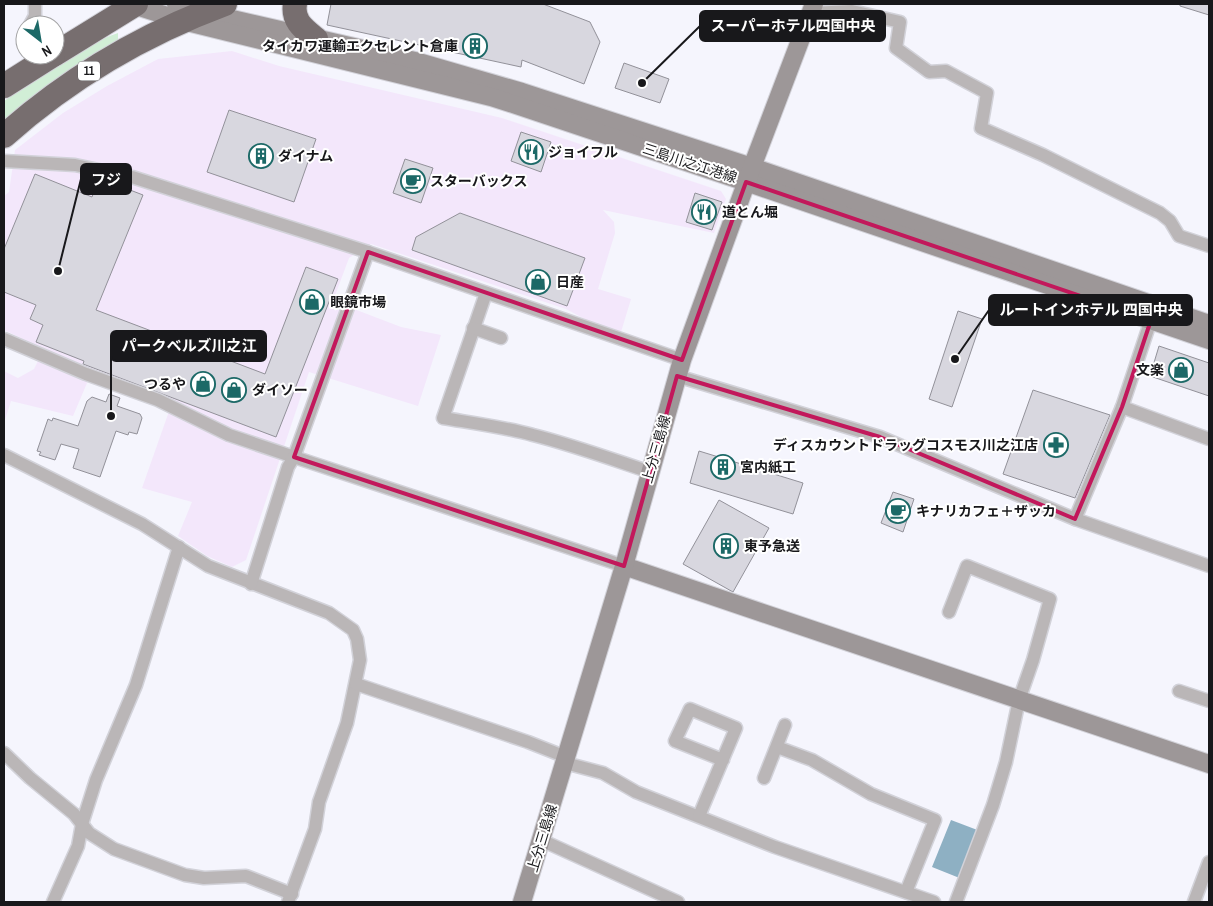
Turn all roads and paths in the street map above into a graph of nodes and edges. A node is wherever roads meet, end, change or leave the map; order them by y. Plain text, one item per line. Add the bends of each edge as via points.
1 (133, 4) edge
2 (225, 4) edge
3 (295, 4) edge
4 (812, 8) edge
5 (187, 12) edge
6 (316, 39) junction
7 (65, 45) edge
8 (33, 65) edge
9 (4, 86) edge
10 (4, 136) edge
11 (4, 161) edge
12 (749, 174) junction
13 (1209, 246) edge
14 (368, 252) junction
15 (486, 293) junction
16 (1151, 320) junction
17 (1209, 324) edge
18 (473, 328) junction
19 (501, 338) dead end
20 (4, 339) edge
21 (1209, 340) edge
22 (679, 368) junction
23 (1122, 407) junction
24 (1209, 439) edge
25 (4, 455) edge
26 (294, 457) junction
27 (650, 472) junction
28 (1075, 519) junction
29 (179, 547) junction
30 (624, 566) junction
31 (1209, 566) edge
32 (251, 584) junction
33 (949, 612) dead end
34 (356, 684) junction
35 (1179, 691) dead end
36 (1019, 700) junction
37 (1209, 701) edge
38 (785, 725) dead end
39 (778, 747) junction
40 (4, 754) edge
41 (565, 760) junction
42 (723, 760) junction
43 (1209, 764) edge
44 (764, 778) dead end
45 (699, 816) junction
46 (82, 824) junction
47 (541, 840) junction
48 (1209, 862) edge
49 (906, 892) junction
50 (290, 898) edge
51 (53, 902) edge
52 (522, 902) edge
53 (678, 902) edge
54 (934, 902) edge
55 (956, 902) edge
56 (1194, 902) edge

1 - 5 main road, 三島川之江港線
1 - 7 highway, 11
2 - 5 highway, 11
3 - 6 highway via 295,16 300,26
4 - 12 main road, 上分三島線
4 - 13 street via 852,11 900,22 896,48 929,72 946,70 986,93 981,128 1160,213 1170,221 1179,236
5 - 6 main road, 三島川之江港線
5 - 10 highway, 11 via 59,91
5 - 12 main road, 三島川之江港線 via 491,97
6 - 12 main road, 三島川之江港線 via 415,61 522,92
8 - 9 highway, 11
11 - 14 street via 75,165 132,177
12 - 16 main road, 三島川之江港線
12 - 17 main road, 三島川之江港線
12 - 22 main road, 上分三島線
14 - 15 street
14 - 26 street
15 - 18 street
15 - 22 street
16 - 21 main road, 三島川之江港線
16 - 23 street
18 - 19 street
18 - 27 street via 443,418 535,435
20 - 26 street via 158,400 229,435
22 - 27 main road, 上分三島線
22 - 28 street via 880,437
23 - 24 street
23 - 28 street
25 - 29 street via 142,524
26 - 30 street
26 - 32 street
27 - 30 main road, 上分三島線
28 - 31 street
29 - 32 street via 208,566
29 - 46 street via 136,685 96,780
30 - 36 main road
30 - 41 main road, 上分三島線
32 - 34 street via 329,614 353,630 360,654
33 - 36 street via 967,566 1050,600
34 - 41 street via 528,742
34 - 50 street via 347,723 319,802 315,829
35 - 37 street
36 - 43 main road
36 - 55 street via 1004,770
38 - 39 street
39 - 44 street
39 - 49 street via 812,760 871,794 935,820
40 - 46 street
41 - 45 street
41 - 47 main road, 上分三島線
42 - 42 street via 736,728 690,709 675,741
42 - 45 street
45 - 49 street via 816,862
46 - 50 street via 114,849 185,876 246,876
46 - 51 street via 78,846
47 - 52 main road, 上分三島線
47 - 53 street
48 - 56 street
49 - 54 street

